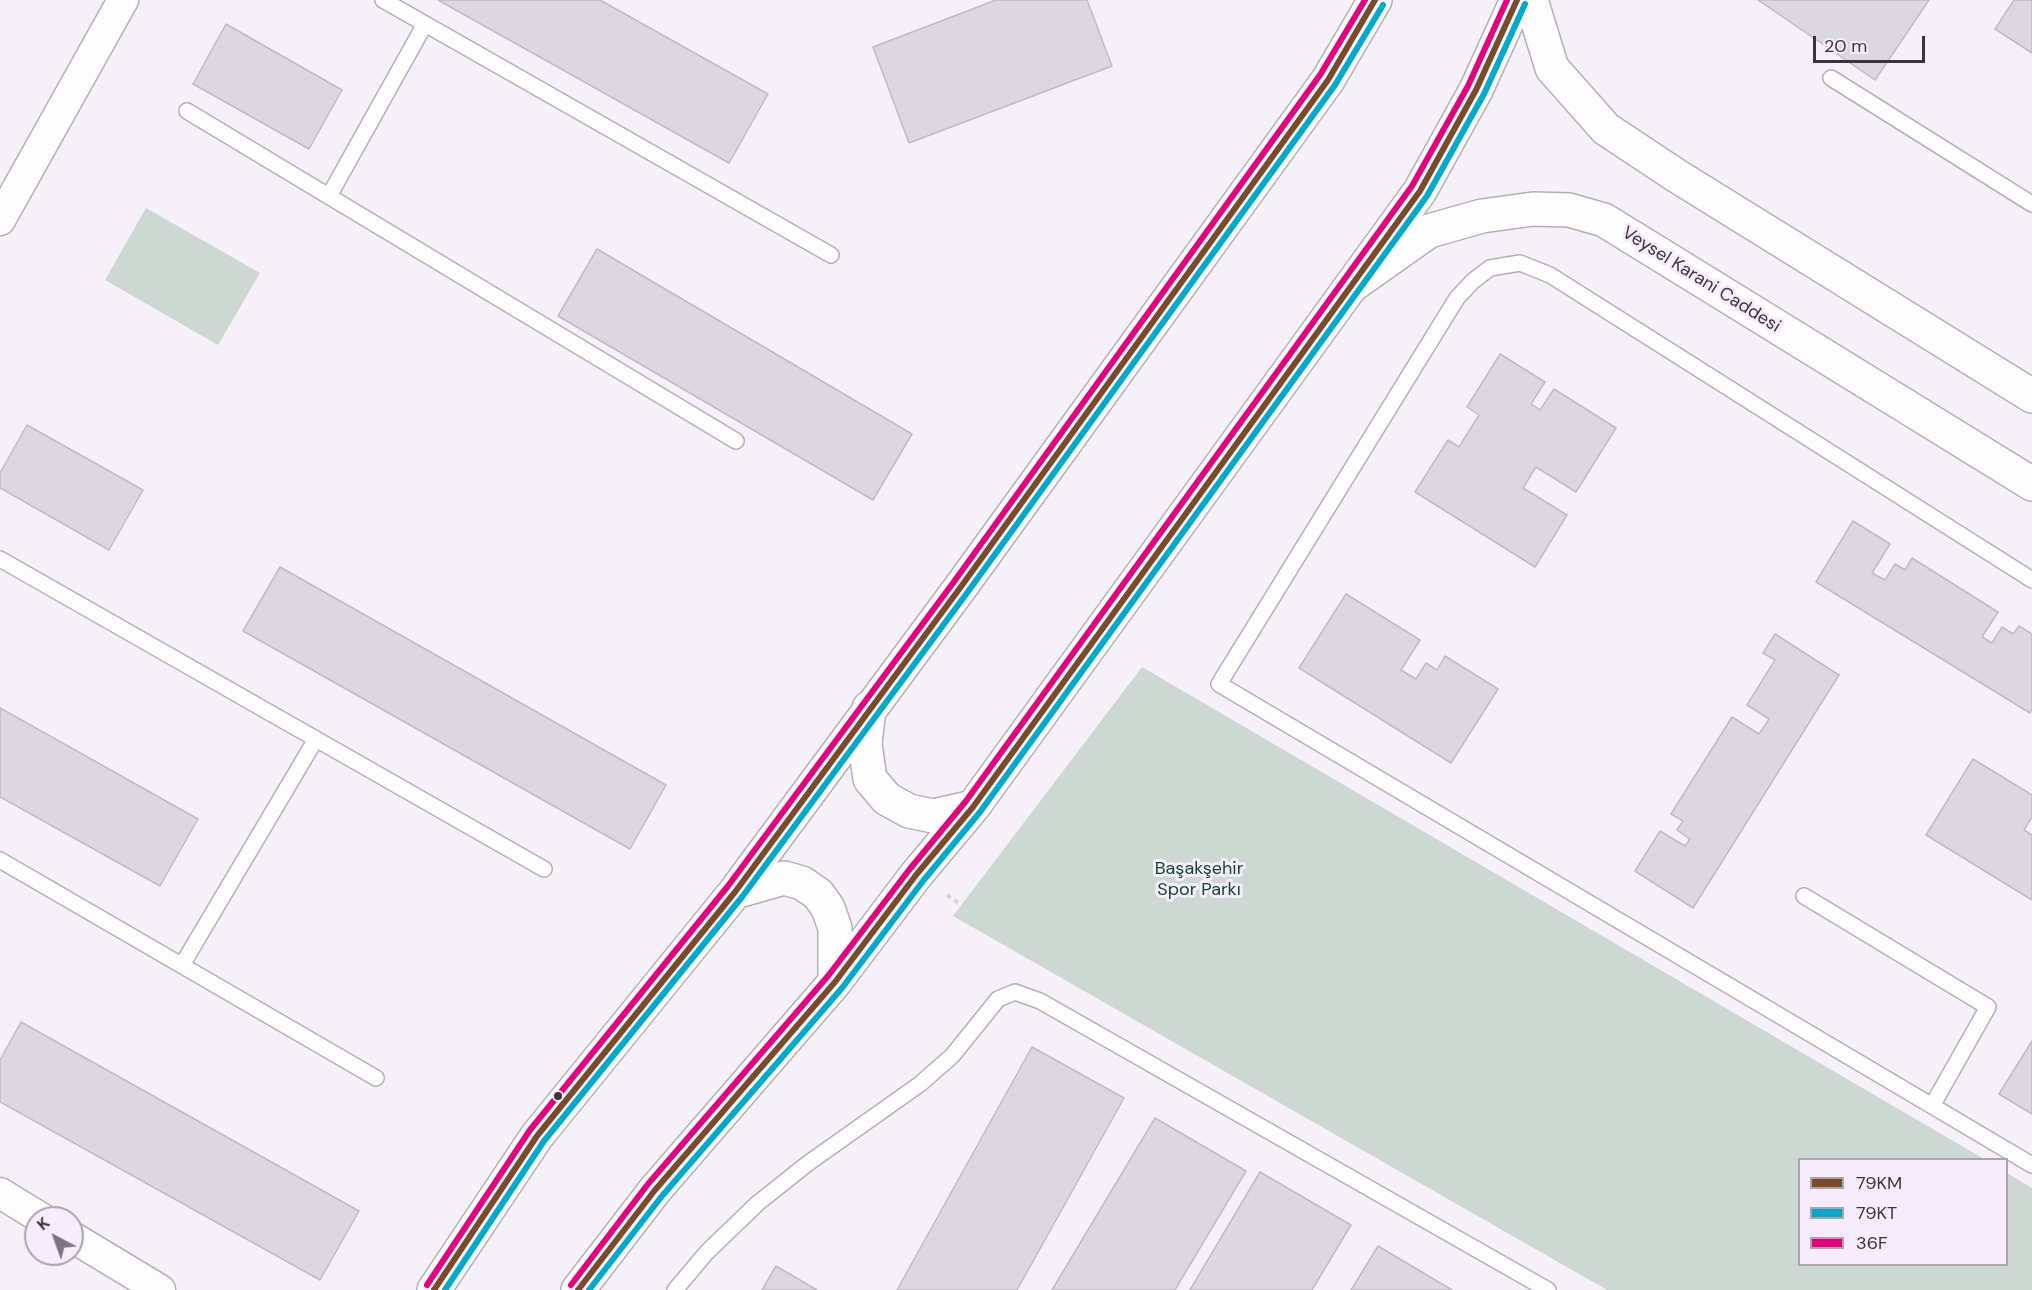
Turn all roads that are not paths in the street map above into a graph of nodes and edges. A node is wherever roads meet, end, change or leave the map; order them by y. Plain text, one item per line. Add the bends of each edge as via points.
1 (123, 0) edge
2 (383, 0) edge
3 (1375, 0) edge
4 (1517, 0) edge
5 (1531, 0) edge
6 (425, 24) junction
7 (1831, 78) dead end
8 (187, 111) dead end
9 (329, 196) junction
10 (2032, 204) edge
11 (0, 220) edge
12 (831, 255) dead end
13 (1350, 287) junction
14 (2032, 396) edge
15 (736, 441) dead end
16 (2032, 484) edge
17 (0, 559) edge
18 (2032, 580) edge
19 (869, 708) junction
20 (316, 739) junction
21 (974, 807) junction
22 (0, 860) edge
23 (544, 869) dead end
24 (735, 892) junction
25 (1804, 896) dead end
26 (182, 966) junction
27 (835, 982) junction
28 (376, 1078) dead end
29 (1932, 1106) junction
30 (2032, 1165) edge
31 (0, 1193) edge
32 (24, 1208) edge
33 (84, 1244) edge
34 (160, 1290) edge
35 (434, 1290) edge
36 (578, 1290) edge
37 (675, 1290) edge
38 (1548, 1290) edge

1 - 11 street
2 - 6 lane
3 - 19 main road via 1328,80 1273,157
4 - 13 main road via 1476,90 1420,191
5 - 14 main road via 1552,68 1606,129
6 - 9 lane
6 - 12 lane
7 - 10 lane
8 - 9 lane
9 - 15 lane
13 - 16 main road, Veysel Karani Caddesi via 1429,231 1482,216 1533,209 1569,210 1604,220
13 - 21 main road
17 - 20 lane
18 - 29 lane via 1550,275 1520,263 1490,268 1457,298 1219,684
19 - 21 main road via 865,744 870,779 887,799 909,811 933,816
19 - 24 main road
20 - 23 lane
20 - 26 lane
21 - 27 main road via 916,875
22 - 26 lane
24 - 27 main road via 784,878 802,883 818,894 835,928
24 - 35 main road via 537,1136
25 - 29 lane via 1988,1007
26 - 28 lane
27 - 36 main road via 655,1190
29 - 30 lane
31 - 32 street
33 - 34 street
37 - 38 lane via 707,1252 758,1203 920,1083 952,1056 998,999 1015,992 1040,1001

